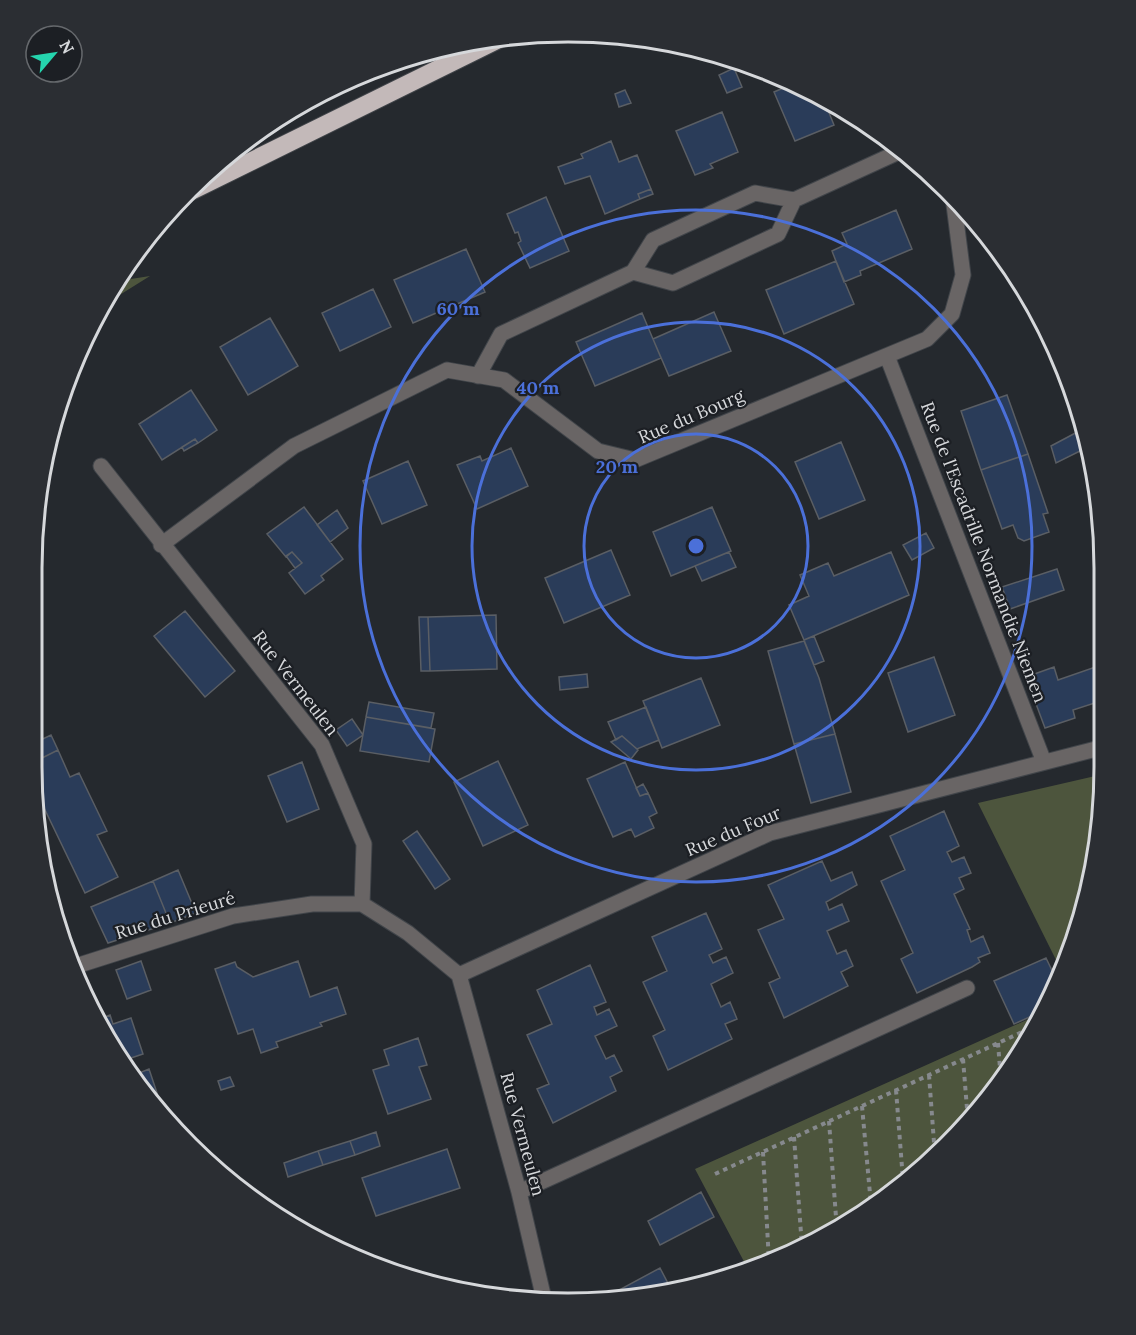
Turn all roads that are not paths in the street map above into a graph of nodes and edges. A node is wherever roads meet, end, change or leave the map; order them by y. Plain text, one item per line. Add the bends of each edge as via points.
1 (476, 50) edge
2 (893, 155) edge
3 (213, 180) edge
4 (794, 200) junction
5 (955, 212) edge
6 (633, 272) junction
7 (887, 356) junction
8 (478, 376) junction
9 (101, 466) dead end
10 (161, 545) junction
11 (1094, 748) edge
12 (1044, 762) junction
13 (362, 904) junction
14 (81, 965) edge
15 (459, 975) junction
16 (967, 988) dead end
17 (519, 1192) junction
18 (542, 1292) edge

1 - 3 highway
2 - 4 street
4 - 6 street via 755,193 653,240
4 - 6 street via 778,234 673,283
5 - 7 street, Rue du Bourg via 963,275 952,314 927,339
6 - 8 street via 501,334
7 - 8 street, Rue du Bourg via 635,460 598,452 504,380
7 - 12 street, Rue de l'Escadrille Normandie Niemen
8 - 10 street, Rue du Bourg via 447,370 294,446
9 - 10 street, Rue Vermeulen
10 - 13 street, Rue Vermeulen via 322,745 364,844
11 - 12 street, Rue du Four
12 - 15 street, Rue du Four via 770,832
13 - 14 street, Rue du Prieuré via 312,904 233,916
13 - 15 street via 408,933
15 - 17 street, Rue Vermeulen
16 - 17 street
17 - 18 street, Rue Vermeulen

